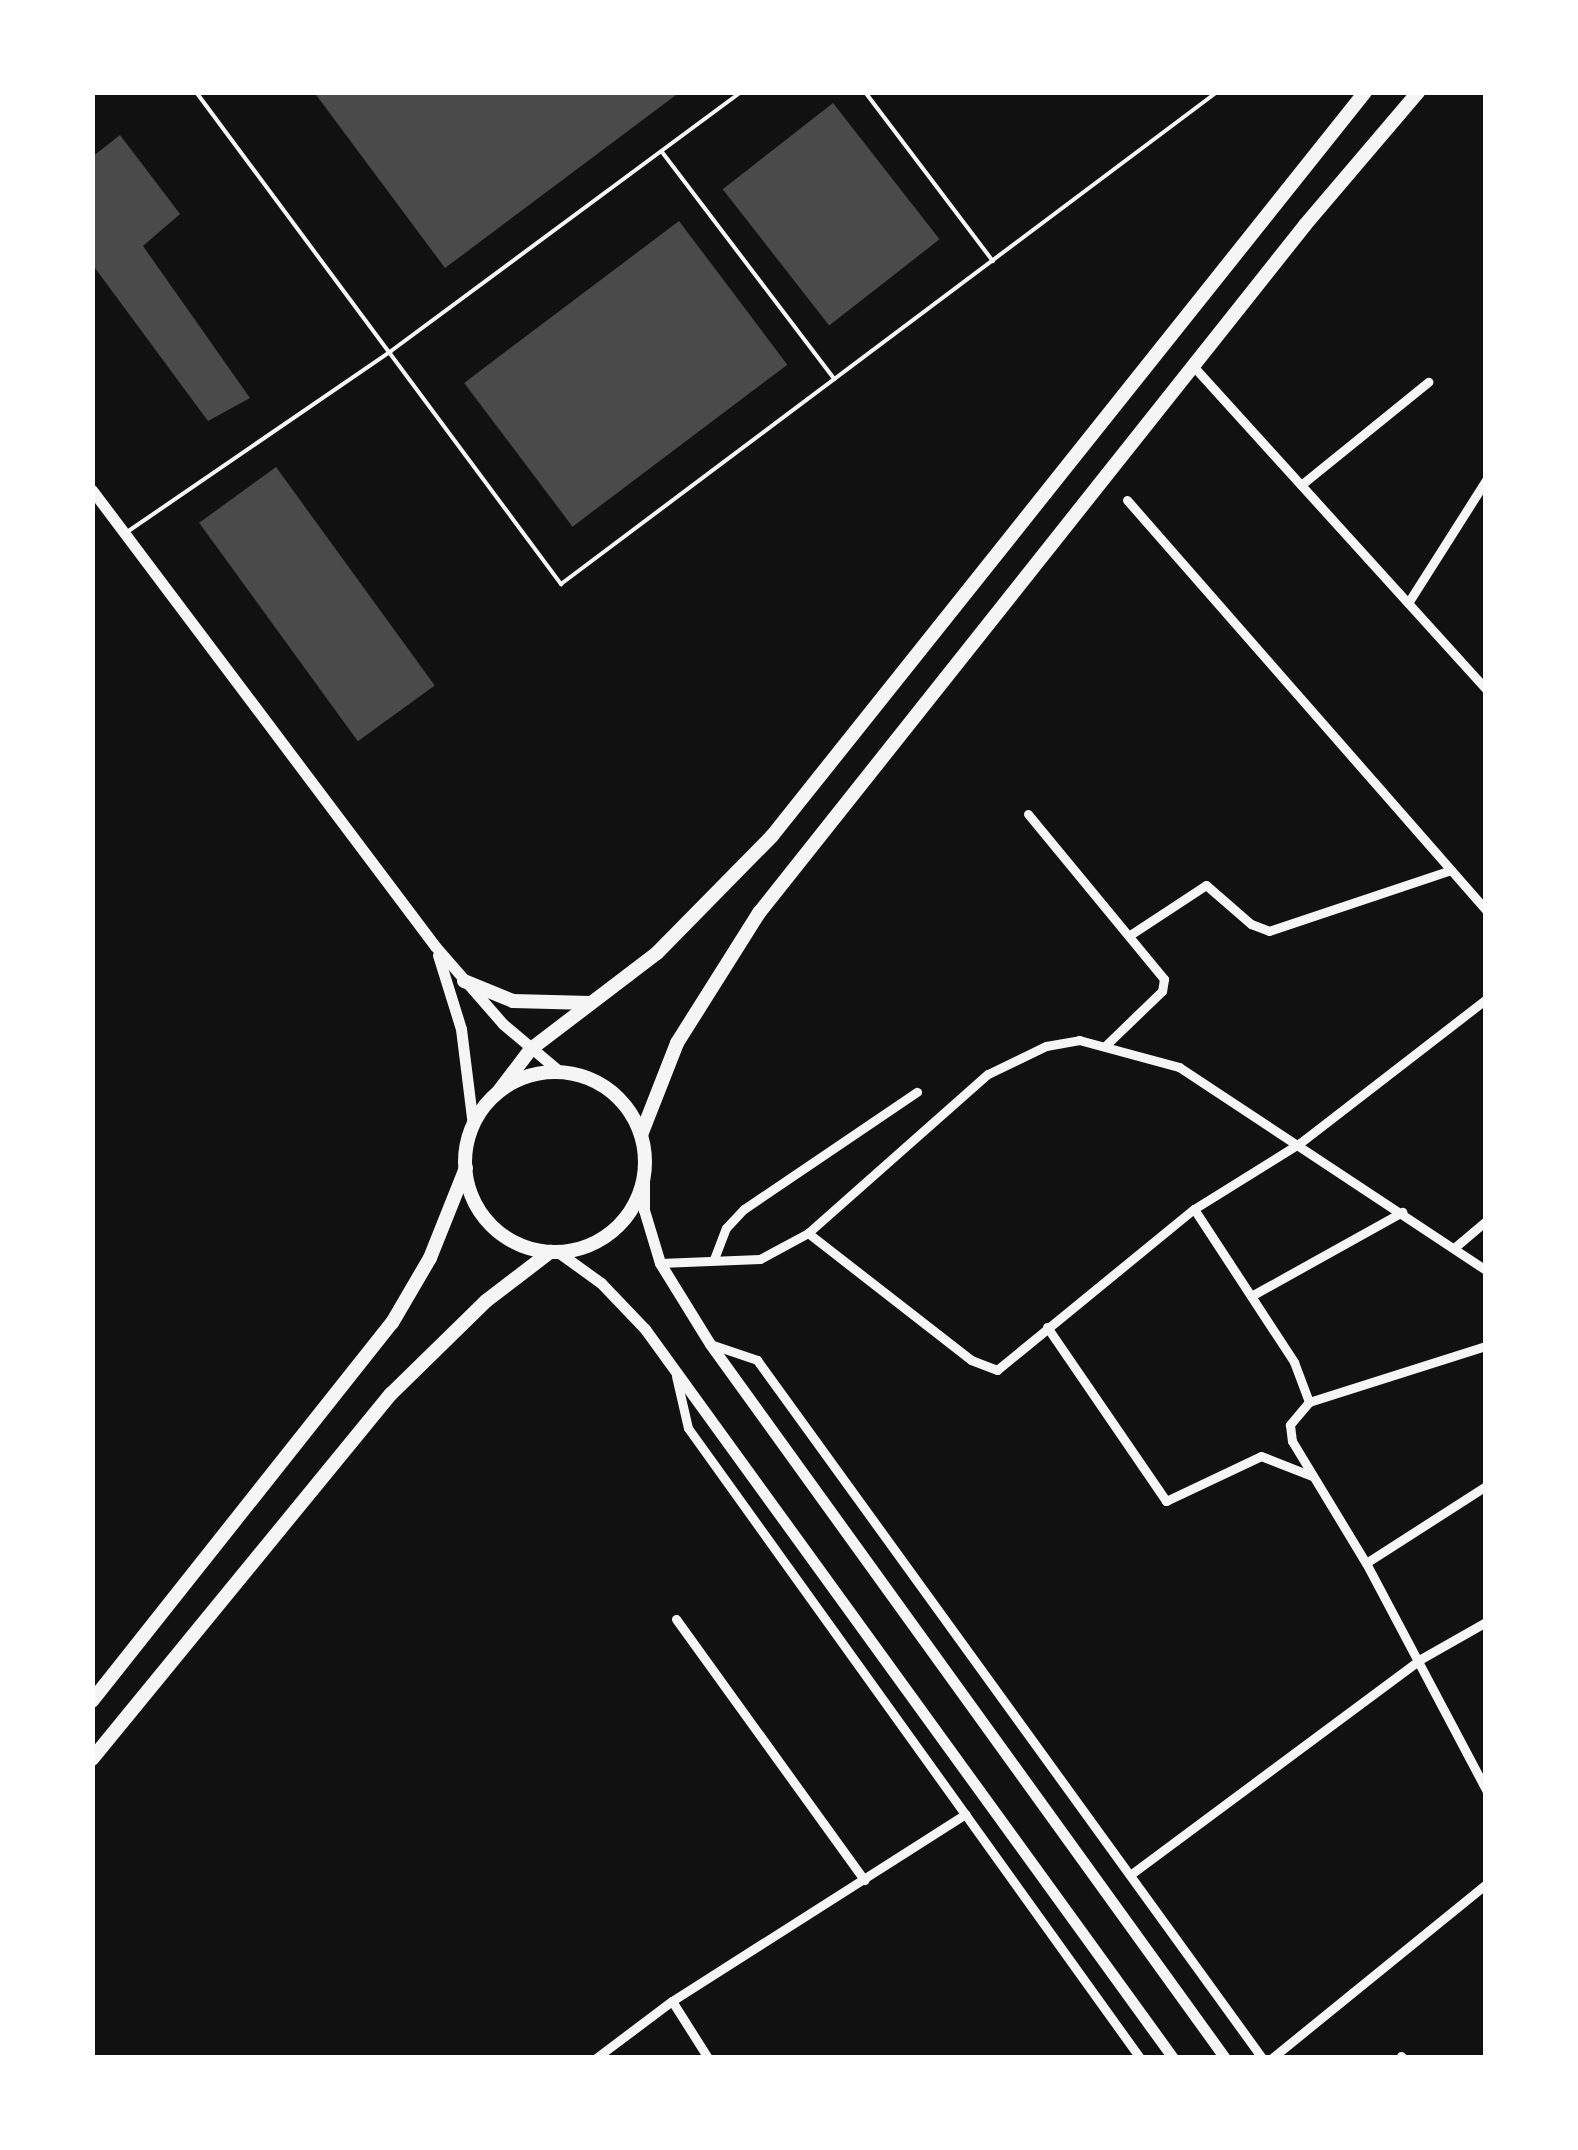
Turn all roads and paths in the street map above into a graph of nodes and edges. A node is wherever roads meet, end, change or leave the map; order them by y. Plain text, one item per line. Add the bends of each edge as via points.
1 (196, 92) edge
2 (741, 92) edge
3 (866, 92) edge
4 (1217, 92) edge
5 (1365, 92) edge
6 (1418, 92) edge
7 (662, 151) junction
8 (992, 260) junction
9 (391, 351) junction
10 (1194, 366) junction
11 (834, 379) junction
12 (1428, 382) dead end
13 (1486, 480) edge
14 (1301, 485) junction
15 (92, 490) edge
16 (1127, 500) dead end
17 (125, 534) junction
18 (1408, 603) junction
19 (1486, 688) edge
20 (1028, 814) dead end
21 (1451, 870) junction
22 (1486, 910) edge
23 (1130, 935) junction
24 (435, 946) junction
25 (464, 981) junction
26 (1486, 1000) edge
27 (591, 1003) junction
28 (1106, 1046) junction
29 (531, 1049) junction
30 (560, 1072) junction
31 (500, 1092) junction
32 (917, 1092) dead end
33 (473, 1125) junction
34 (641, 1136) junction
35 (1300, 1143) junction
36 (466, 1168) junction
37 (644, 1178) junction
38 (1194, 1209) junction
39 (1402, 1212) junction
40 (1486, 1222) edge
41 (808, 1232) junction
42 (1454, 1248) junction
43 (554, 1252) junction
44 (714, 1259) junction
45 (660, 1263) junction
46 (1486, 1270) edge
47 (1254, 1294) junction
48 (1046, 1327) junction
49 (710, 1344) junction
50 (1486, 1346) edge
51 (674, 1368) junction
52 (1309, 1402) junction
53 (1314, 1477) junction
54 (1486, 1486) edge
55 (1366, 1563) junction
56 (676, 1619) dead end
57 (1486, 1622) edge
58 (1419, 1660) junction
59 (92, 1701) edge
60 (92, 1759) edge
61 (1486, 1790) edge
62 (966, 1814) junction
63 (1130, 1875) junction
64 (864, 1880) junction
65 (1486, 1884) edge
66 (672, 2002) junction
67 (596, 2058) edge
68 (708, 2058) edge
69 (1140, 2058) edge
70 (1174, 2058) edge
71 (1226, 2058) edge
72 (1262, 2058) edge
73 (1272, 2058) edge

1 - 9 lane
2 - 7 lane
3 - 8 lane
4 - 8 lane
5 - 27 main road via 772,836 682,930
6 - 10 main road
7 - 9 lane
7 - 11 lane
8 - 11 lane
9 - 11 lane via 561,584
9 - 17 lane
10 - 14 street
10 - 34 main road via 759,913 677,1043
12 - 14 street
13 - 18 street
14 - 18 street
15 - 17 main road
16 - 21 street
17 - 24 main road
18 - 19 street
20 - 23 street
21 - 22 street
21 - 23 street via 1269,930 1256,928 1206,885
23 - 28 street via 1164,986
24 - 25 main road
24 - 33 main road via 462,1030
25 - 27 main road via 513,1001
25 - 29 main road
26 - 35 street
27 - 29 main road
28 - 35 street via 1178,1067
28 - 41 street via 1078,1040 1013,1059
29 - 30 main road
29 - 31 main road
30 - 31 main road via 528,1077
30 - 34 main road via 610,1092
31 - 33 main road
32 - 44 street via 744,1209 726,1228
33 - 36 main road
34 - 37 main road
35 - 38 street
35 - 39 street
36 - 43 main road via 492,1226 509,1240
36 - 59 main road via 430,1258 392,1323
37 - 43 main road via 627,1218 611,1233
37 - 45 main road via 644,1210
38 - 47 street
38 - 48 street
39 - 42 street
39 - 47 street
40 - 42 street
41 - 44 street via 760,1260
41 - 48 street via 984,1368 996,1370
42 - 46 street
43 - 51 main road via 623,1304
43 - 60 main road via 453,1330 391,1394
44 - 45 street
45 - 49 main road
47 - 52 street
48 - 53 street via 1166,1501 1261,1456
49 - 63 street via 757,1360
49 - 71 main road
50 - 52 street
51 - 62 street via 688,1428
51 - 70 main road
52 - 53 street via 1290,1424 1292,1441
53 - 55 street
54 - 55 street
55 - 58 street
56 - 64 street
57 - 58 street
58 - 61 street
58 - 63 street
62 - 64 street
62 - 69 street
63 - 72 street
64 - 66 street
65 - 73 street
66 - 67 street
66 - 68 street

